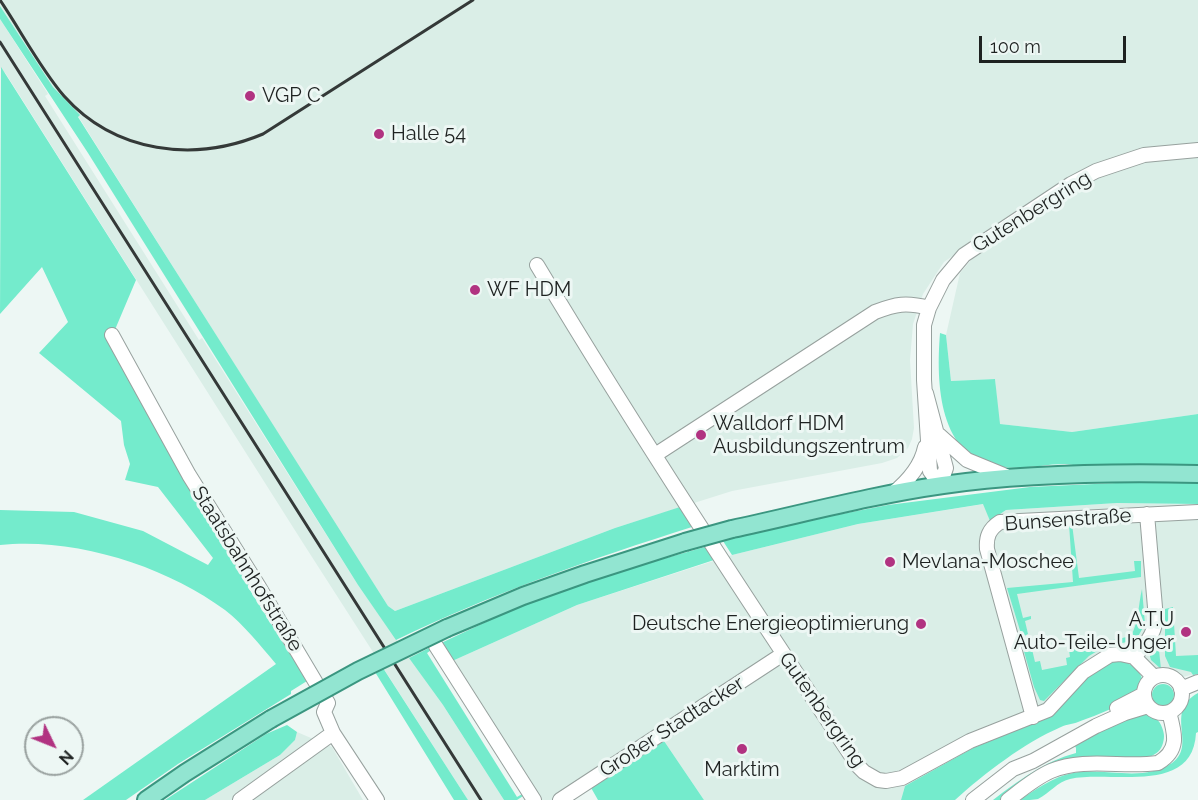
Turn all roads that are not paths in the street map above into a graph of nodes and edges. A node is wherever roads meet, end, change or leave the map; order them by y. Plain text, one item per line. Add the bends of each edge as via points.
1 (1198, 150) edge
2 (537, 266) dead end
3 (929, 308) junction
4 (112, 335) dead end
5 (932, 436) junction
6 (656, 455) junction
7 (1198, 474) edge
8 (1008, 477) junction
9 (940, 485) junction
10 (891, 495) junction
11 (1198, 512) edge
12 (1147, 514) junction
13 (436, 646) dead end
14 (783, 654) junction
15 (1134, 657) junction
16 (1154, 677) junction
17 (1198, 682) edge
18 (1181, 689) junction
19 (1146, 700) junction
20 (1169, 712) junction
21 (1033, 717) junction
22 (333, 733) junction
23 (146, 800) edge
24 (240, 800) edge
25 (377, 800) edge
26 (534, 800) edge
27 (560, 800) edge
28 (973, 800) edge
29 (1008, 800) edge

1 - 3 street, Gutenbergring via 1144,155 1071,184 964,255 943,280
2 - 6 street, Gutenbergring
3 - 5 street, Gutenbergring via 922,348
3 - 6 street via 898,304 875,312
4 - 22 street, Staatsbahnhofstraße via 189,475 328,703 324,712
5 - 8 street via 967,460
5 - 9 street, Gutenbergring via 930,471
5 - 10 street via 916,469
6 - 14 street, Gutenbergring
7 - 8 main road
8 - 9 main road
9 - 10 main road
10 - 23 main road, bridge via 732,529 523,596 358,671 272,718
11 - 12 street, Bunsenstraße
12 - 15 street via 1156,619 1149,639
12 - 21 street, Bunsenstraße via 1000,522 989,532 987,549
13 - 26 street
14 - 21 street, Gutenbergring via 858,766 878,780 902,778 970,741
14 - 27 street, Großer Stadtacker
15 - 16 street
15 - 21 street, Gutenbergring via 1120,654 1101,659 1083,672 1048,710
16 - 18 street via 1170,677
16 - 19 street via 1149,681
17 - 18 street
18 - 20 street via 1181,701
19 - 20 street via 1160,713
19 - 28 street via 1013,769
20 - 29 street via 1173,749 1158,763 1063,767
22 - 24 street
22 - 25 street, Staatsbahnhofstraße

